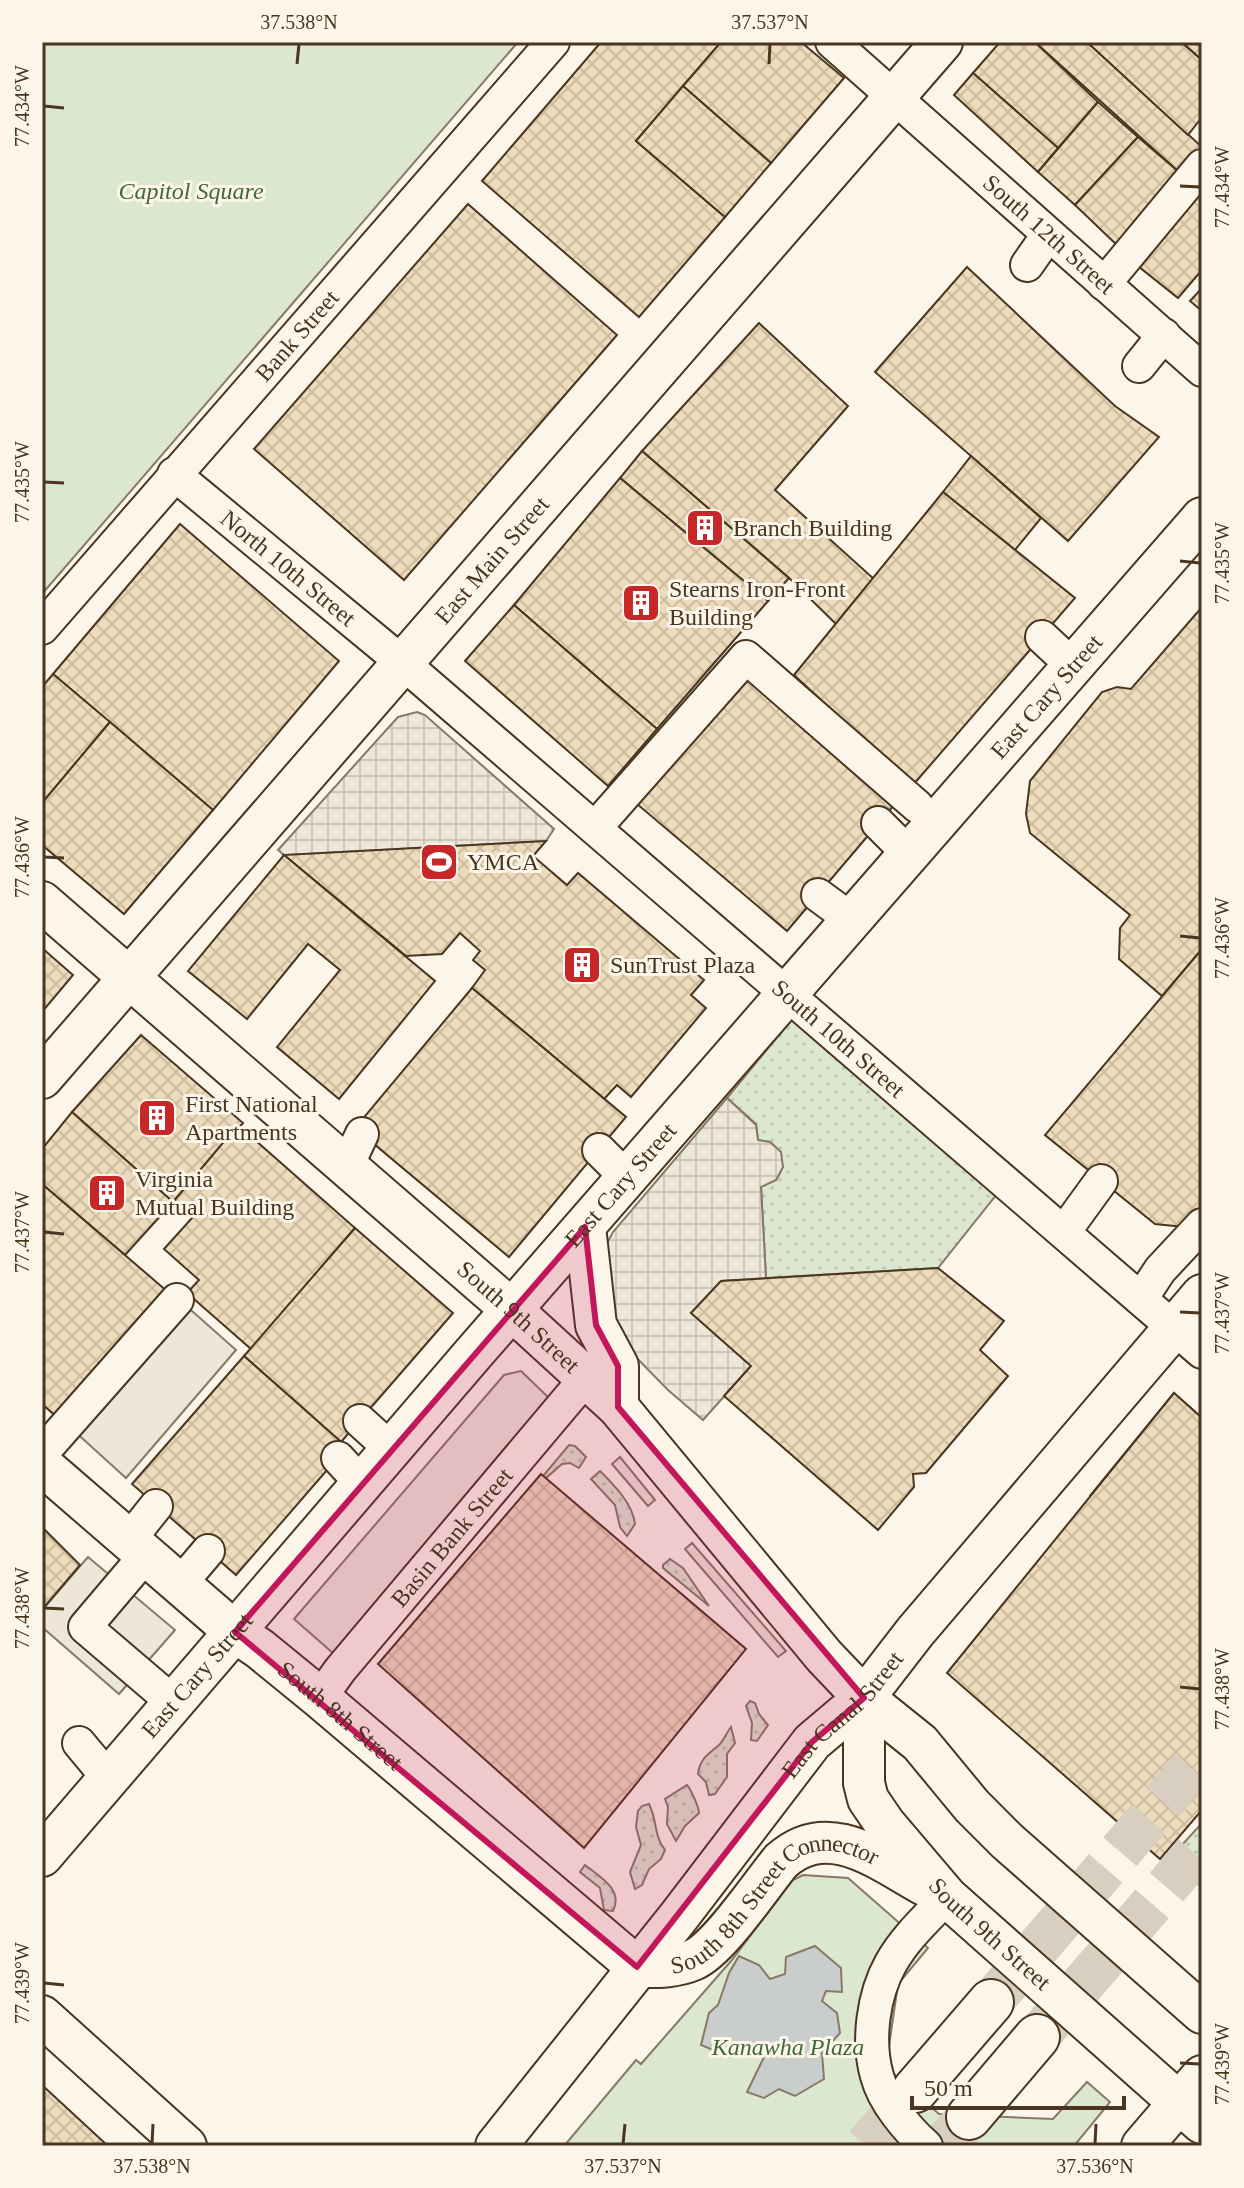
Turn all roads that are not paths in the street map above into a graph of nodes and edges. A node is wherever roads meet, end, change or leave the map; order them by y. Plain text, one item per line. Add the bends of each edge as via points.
1 (553, 42) edge
2 (832, 42) edge
3 (942, 42) edge
4 (894, 99) junction
5 (1202, 166) edge
6 (1048, 235) junction
7 (1027, 265) dead end
8 (1104, 284) junction
9 (1164, 335) junction
10 (1139, 366) dead end
11 (1202, 370) edge
12 (174, 474) junction
13 (1202, 518) edge
14 (42, 628) edge
15 (1042, 637) dead end
16 (403, 663) junction
17 (1073, 666) junction
18 (917, 806) dead end
19 (878, 823) dead end
20 (595, 828) junction
21 (909, 854) junction
22 (818, 895) dead end
23 (42, 902) edge
24 (852, 920) junction
25 (129, 979) junction
26 (788, 994) junction
27 (42, 1078) edge
28 (599, 1150) dead end
29 (627, 1178) junction
30 (1101, 1181) dead end
31 (1202, 1225) edge
32 (585, 1227) junction
33 (1064, 1232) junction
34 (1202, 1295) edge
35 (1141, 1299) junction
36 (177, 1300) dead end
37 (512, 1310) junction
38 (1172, 1327) junction
39 (1202, 1352) edge
40 (586, 1378) junction
41 (618, 1407) junction
42 (360, 1421) dead end
43 (392, 1450) junction
44 (42, 1453) edge
45 (42, 1465) edge
46 (156, 1506) dead end
47 (137, 1547) junction
48 (208, 1551) dead end
49 (180, 1584) junction
50 (235, 1632) junction
51 (320, 1698) junction
52 (864, 1698) junction
53 (174, 1703) junction
54 (79, 1743) dead end
55 (109, 1779) junction
56 (44, 1851) edge
57 (947, 1897) junction
58 (637, 1967) junction
59 (991, 2002) tunnel mouth
60 (1202, 2013) edge
61 (42, 2016) edge
62 (1037, 2037) tunnel mouth
63 (915, 2090) tunnel mouth
64 (1194, 2101) edge
65 (969, 2117) tunnel mouth
66 (186, 2146) edge
67 (496, 2146) edge
68 (926, 2146) edge
69 (1142, 2146) edge

1 - 12 street, Bank Street
2 - 4 street, South 12th Street
3 - 4 main road, East Main Street
4 - 6 street, South 12th Street
4 - 16 main road, East Main Street
5 - 8 street
6 - 7 street
6 - 8 street, South 12th Street
8 - 9 street, South 12th Street
9 - 10 street
9 - 11 street, South 12th Street
12 - 14 street, Bank Street
12 - 16 street, North 10th Street
13 - 17 main road, East Cary Street
15 - 17 street
16 - 20 street, South 10th Street
16 - 25 main road, East Main Street
17 - 21 main road, East Cary Street
18 - 20 street via 746,657 730,684
19 - 21 street
20 - 26 street, South 10th Street
21 - 24 main road, East Cary Street
22 - 24 street
23 - 25 main road, South 9th Street
24 - 26 main road, East Cary Street
25 - 27 main road, East Main Street
25 - 37 main road, South 9th Street via 354,1150
26 - 29 main road, East Cary Street
26 - 33 street, South 10th Street
28 - 29 street
29 - 32 main road, East Cary Street
30 - 33 street
31 - 35 street
32 - 37 main road, East Cary Street
32 - 41 main road via 596,1325 618,1366
33 - 35 street, South 10th Street
34 - 38 main road, East Canal Street
35 - 38 street, South 10th Street
36 - 44 street
37 - 40 main road, South 9th Street
37 - 43 main road, East Cary Street
38 - 39 street, South 10th Street
38 - 52 main road, East Canal Street
40 - 41 main road, South 9th Street
40 - 51 street, Basin Bank Street
41 - 52 main road, South 9th Street
42 - 43 street
43 - 50 main road, East Cary Street via 350,1471
45 - 47 main road, South 8th Street
46 - 47 street
47 - 49 main road, South 8th Street
47 - 53 street via 85,1627
48 - 49 street
49 - 50 main road, South 8th Street
50 - 51 main road, South 8th Street
50 - 53 main road, East Cary Street
51 - 58 main road, South 8th Street
52 - 57 main road, South 9th Street via 868,1799
52 - 58 main road, East Canal Street via 812,1742
52 - 60 main road, South 9th Street via 920,1743 1007,1841
53 - 55 main road, East Cary Street
54 - 55 street
55 - 56 main road, East Cary Street
57 - 58 main road, South 8th Street Connector via 855,1847 832,1841 809,1844 781,1861 696,1959
57 - 64 main road, South 9th Street
57 - 68 street via 892,1961 874,2016 877,2079
58 - 67 main road, East Canal Street
59 - 63 highway
61 - 66 main road
62 - 65 highway
64 - 69 main road

